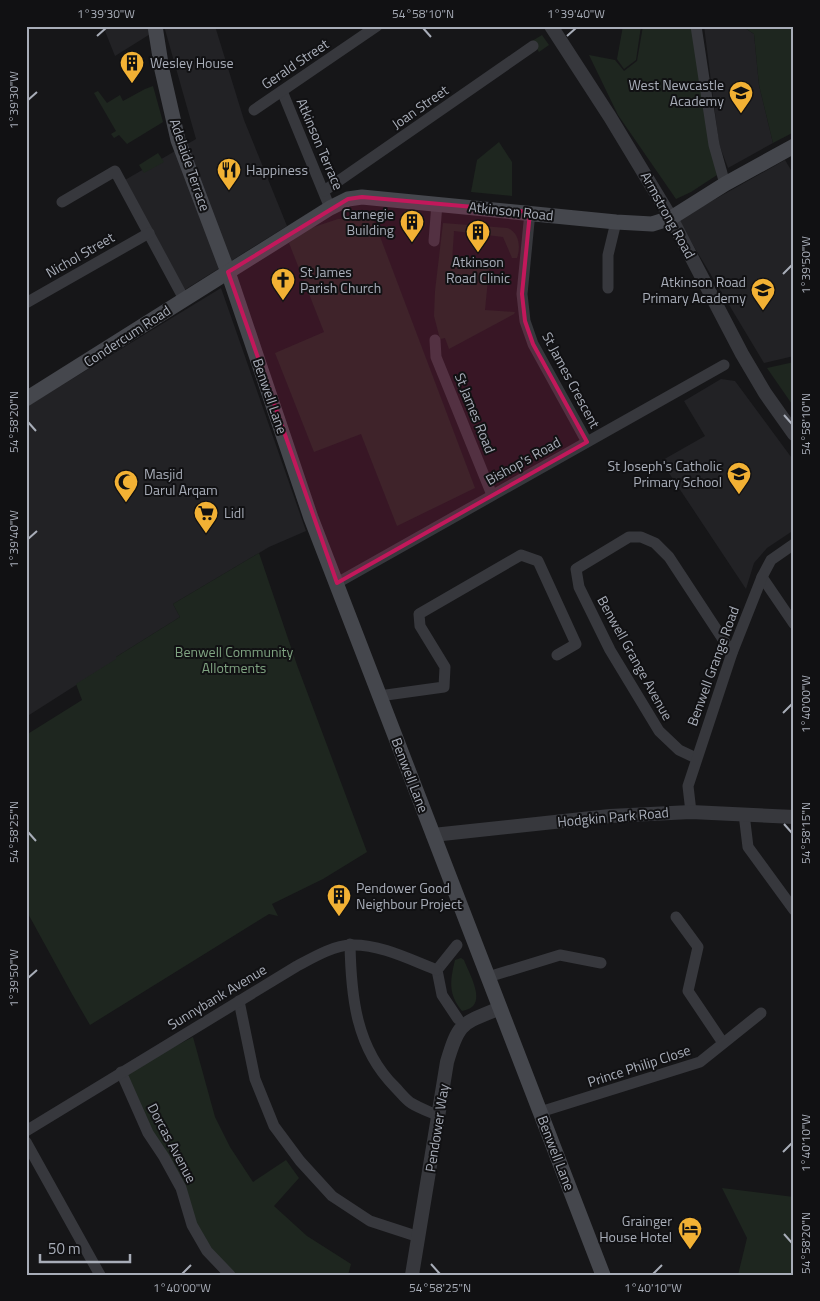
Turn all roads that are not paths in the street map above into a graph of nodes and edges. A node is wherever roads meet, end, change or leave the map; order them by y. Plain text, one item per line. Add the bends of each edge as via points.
1 (155, 26) edge
2 (377, 26) edge
3 (696, 26) edge
4 (556, 28) edge
5 (533, 46) dead end
6 (282, 91) junction
7 (254, 110) dead end
8 (792, 149) edge
9 (726, 184) junction
10 (324, 192) junction
11 (62, 202) dead end
12 (437, 204) junction
13 (330, 208) junction
14 (530, 212) junction
15 (671, 218) junction
16 (616, 222) junction
17 (149, 233) junction
18 (434, 241) dead end
19 (228, 272) junction
20 (608, 288) dead end
21 (184, 299) junction
22 (26, 303) edge
23 (435, 340) dead end
24 (724, 365) dead end
25 (26, 399) edge
26 (794, 434) edge
27 (587, 442) junction
28 (492, 495) junction
29 (794, 544) edge
30 (762, 577) junction
31 (337, 583) junction
32 (794, 624) edge
33 (732, 653) junction
34 (557, 655) dead end
35 (380, 696) junction
36 (696, 758) junction
37 (691, 812) junction
38 (744, 814) junction
39 (794, 817) edge
40 (433, 835) junction
41 (794, 910) edge
42 (676, 917) dead end
43 (350, 944) junction
44 (457, 945) dead end
45 (601, 963) dead end
46 (437, 970) junction
47 (488, 977) junction
48 (239, 1001) junction
49 (500, 1008) junction
50 (761, 1013) dead end
51 (458, 1019) dead end
52 (723, 1043) junction
53 (122, 1072) junction
54 (540, 1112) junction
55 (439, 1116) junction
56 (26, 1131) edge
57 (26, 1142) edge
58 (419, 1237) junction
59 (100, 1275) edge
60 (230, 1275) edge
61 (412, 1275) edge
62 (603, 1275) edge

1 - 19 main road, Adelaide Terrace via 178,140
2 - 6 street, Gerald Street
3 - 9 street via 714,145
4 - 15 street, Armstrong Road
5 - 10 street, Joan Street
6 - 7 street, Gerald Street
6 - 10 street, Atkinson Terrace
8 - 9 main road, Atkinson Road
9 - 15 main road, Atkinson Road
10 - 13 street, Atkinson Terrace
11 - 17 street via 115,171
12 - 13 main road, Atkinson Road via 362,197 348,199
12 - 14 main road, Atkinson Road
12 - 18 street
13 - 19 main road, Atkinson Road
14 - 16 main road, Atkinson Road
14 - 27 street, St James Crescent via 522,294 525,322 533,344
15 - 16 main road, Atkinson Road via 652,224
15 - 26 street, Armstrong Road via 742,354
16 - 20 street via 608,255
17 - 21 street
17 - 22 street, Nichol Street
19 - 21 main road, Condercum Road
19 - 31 main road, Benwell Lane via 311,518
21 - 25 main road, Condercum Road
23 - 28 street, St James Road via 436,357
24 - 27 street, Bishop's Road
27 - 28 street, Bishop's Road
28 - 31 street, Bishop's Road
29 - 30 street, Benwell Grange Road via 771,560
30 - 32 street
30 - 33 street, Benwell Grange Road
31 - 35 main road, Benwell Lane
33 - 36 street, Benwell Grange Road
33 - 36 street, Benwell Grange Avenue via 669,557 654,543 641,537 629,537 576,569 579,587 610,650 659,731 679,750
34 - 35 street via 576,644 538,561 521,555 419,614 420,626 445,667 444,687
35 - 40 main road, Benwell Lane
36 - 37 street, Benwell Grange Road via 688,786
37 - 38 street, Hodgkin Park Road
37 - 40 street, Hodgkin Park Road via 610,816
38 - 39 street, Hodgkin Park Road
38 - 41 street via 748,847
40 - 47 main road, Benwell Lane
42 - 52 street via 698,947 688,991
43 - 46 street, Sunnybank Avenue via 388,950
43 - 48 street, Sunnybank Avenue via 324,952
43 - 55 street via 354,1004 362,1037 382,1074 410,1102
44 - 46 street
45 - 47 street via 560,955
46 - 51 street via 442,995
47 - 49 main road, Benwell Lane
48 - 53 street, Sunnybank Avenue
48 - 58 street via 256,1080 274,1126 300,1161 332,1196 370,1221
49 - 54 main road, Benwell Lane
49 - 55 street, Pendower Way via 464,1023 454,1036
50 - 52 street, Prince Philip Close
52 - 54 street, Prince Philip Close via 700,1062
53 - 56 street, Sunnybank Avenue
53 - 60 street, Dorcas Avenue via 148,1133 181,1188 192,1225 207,1251
54 - 62 main road, Benwell Lane
55 - 58 street, Pendower Way
57 - 59 street
58 - 61 street, Pendower Way

